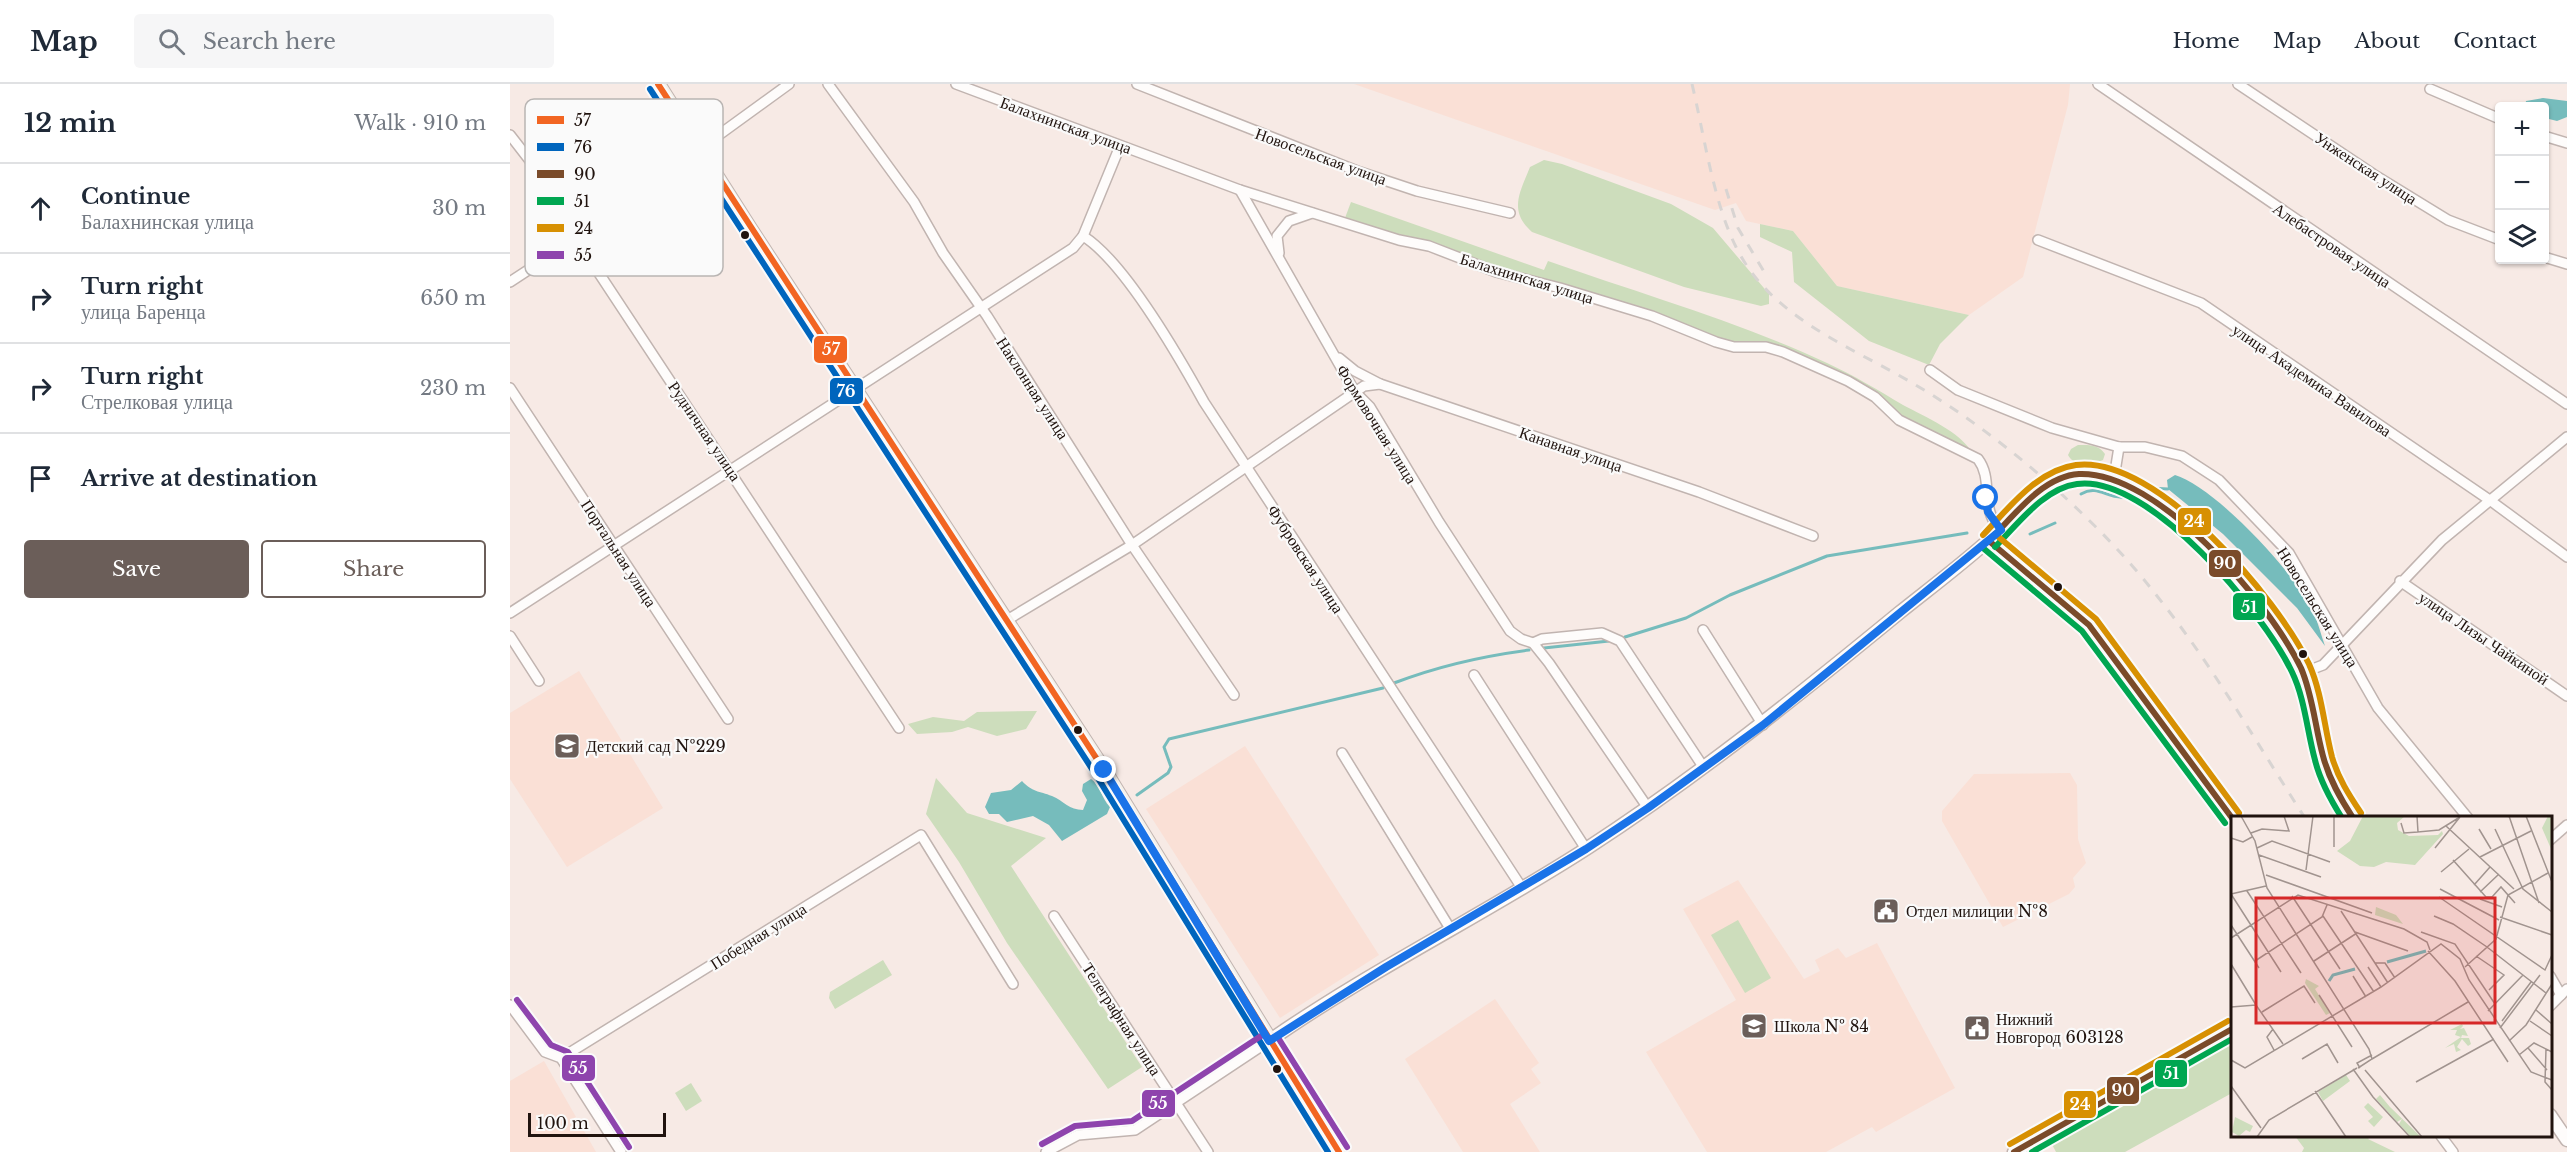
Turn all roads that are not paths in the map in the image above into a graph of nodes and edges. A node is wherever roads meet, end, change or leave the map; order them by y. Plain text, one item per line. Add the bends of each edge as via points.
1 (658, 84) edge
2 (789, 84) edge
3 (828, 84) edge
4 (956, 84) edge
5 (1137, 84) edge
6 (2098, 84) edge
7 (2238, 84) edge
8 (2430, 89) dead end
9 (668, 99) edge
10 (2495, 117) edge
11 (723, 133) edge
12 (510, 135) edge
13 (2549, 138) edge
14 (2567, 143) edge
15 (1120, 146) junction
16 (525, 154) edge
17 (723, 185) edge
18 (1240, 190) junction
19 (1312, 213) junction
20 (1510, 213) dead end
21 (1083, 236) junction
22 (2495, 238) edge
23 (2038, 240) dead end
24 (1279, 256) junction
25 (2549, 258) edge
26 (2567, 264) edge
27 (525, 272) edge
28 (603, 276) edge
29 (510, 282) edge
30 (980, 307) junction
31 (1334, 354) junction
32 (1930, 370) dead end
33 (1380, 384) junction
34 (510, 388) edge
35 (856, 389) junction
36 (1355, 392) junction
37 (2567, 404) edge
38 (2567, 437) edge
39 (2119, 447) junction
40 (1247, 466) junction
41 (730, 468) junction
42 (2114, 478) junction
43 (2491, 501) junction
44 (2001, 530) junction
45 (1813, 536) dead end
46 (1989, 541) junction
47 (1132, 545) junction
48 (615, 546) junction
49 (2567, 557) edge
50 (2400, 581) junction
51 (510, 613) edge
52 (1007, 620) junction
53 (1703, 630) dead end
54 (510, 636) edge
55 (1533, 643) junction
56 (2343, 644) junction
57 (2302, 673) junction
58 (1474, 675) dead end
59 (539, 681) dead end
60 (1234, 694) dead end
61 (2567, 696) edge
62 (728, 719) dead end
63 (1763, 725) junction
64 (899, 728) dead end
65 (1342, 753) dead end
66 (1704, 768) junction
67 (1648, 808) junction
68 (2352, 816) edge
69 (2466, 816) edge
70 (2231, 817) edge
71 (2567, 825) edge
72 (2552, 838) edge
73 (1586, 849) junction
74 (1522, 888) junction
75 (1054, 916) dead end
76 (1451, 930) junction
77 (2552, 978) edge
78 (1013, 984) dead end
79 (2564, 992) edge
80 (510, 1004) edge
81 (2552, 1004) edge
82 (2231, 1030) edge
83 (1269, 1041) junction
84 (561, 1058) junction
85 (1177, 1103) junction
86 (2552, 1118) edge
87 (2442, 1137) edge
88 (2567, 1140) edge
89 (621, 1152) edge
90 (1046, 1152) edge
91 (1208, 1152) edge
92 (1339, 1152) edge
93 (2014, 1152) edge
94 (2452, 1152) edge

1 - 9 main road
2 - 11 street
3 - 30 street, Наклонная улица via 914,202
4 - 15 street, Балахнинская улица
5 - 20 street, Новосельская улица via 1360,172 1417,191
6 - 37 street, Алебастровая улица
7 - 22 street, Унженская улица via 2448,220
8 - 10 street
12 - 16 street, Рудничная улица
13 - 14 street
15 - 18 street, Балахнинская улица
15 - 21 street
17 - 35 main road
18 - 19 street, Балахнинская улица
18 - 24 street, Формовочная улица
19 - 24 street via 1289,221 1277,236
19 - 44 street, Балахнинская улица via 1429,246 1496,272 1642,313 1716,342 1783,352 1848,381 1875,397 1899,420 1978,459 1983,466 1988,512
21 - 30 street via 1073,248
21 - 40 street, Фубровская улица via 1106,253 1124,277
23 - 43 street, улица Академика Вавилова via 2201,303
24 - 31 street, Формовочная улица
25 - 26 street
27 - 29 street
28 - 41 street, Рудничная улица
30 - 35 street
30 - 47 street, Наклонная улица
31 - 33 street, Канавная улица
31 - 36 street, Формовочная улица
32 - 39 street, Новосельская улица via 1958,390 2052,428
33 - 36 street
33 - 45 street, Канавная улица via 1698,492
34 - 48 street, Портальная улица
35 - 41 street
35 - 52 main road
36 - 40 street
36 - 55 street, Формовочная улица via 1370,407 1510,631
38 - 43 street
39 - 42 street
39 - 56 street, Новосельская улица via 2145,447 2182,456 2219,480 2289,554
40 - 47 street
40 - 74 street, Фубровская улица
41 - 48 street
41 - 64 street, Рудничная улица
42 - 44 street via 2095,473 2063,478 2043,490
42 - 57 street via 2150,499 2232,568 2286,639
43 - 49 street, улица Академика Вавилова
43 - 50 street via 2442,540
44 - 46 street
46 - 63 street
46 - 70 street via 2089,625
47 - 52 street
47 - 60 street, Наклонная улица
48 - 51 street
48 - 62 street, Портальная улица
50 - 56 street
50 - 61 street, улица Лизы Чайкиной
52 - 83 main road via 1104,770
53 - 63 street
54 - 59 street
55 - 66 street via 1602,633 1620,641
55 - 67 street, Формовочная улица
56 - 57 street via 2322,665
56 - 69 street, Новосельская улица via 2378,708
57 - 68 street via 2333,786
58 - 73 street
63 - 66 street
65 - 76 street
66 - 67 street
67 - 73 street
71 - 72 street
73 - 74 street
74 - 76 street
75 - 85 street, Телеграфная улица
76 - 83 street
77 - 79 street
78 - 84 street, Победная улица via 921,835
79 - 81 street
80 - 84 street via 544,1052
82 - 93 street
83 - 85 street
83 - 92 main road
84 - 89 street
85 - 90 street via 1135,1130 1078,1135
85 - 91 street, Телеграфная улица
86 - 88 street
87 - 94 street

